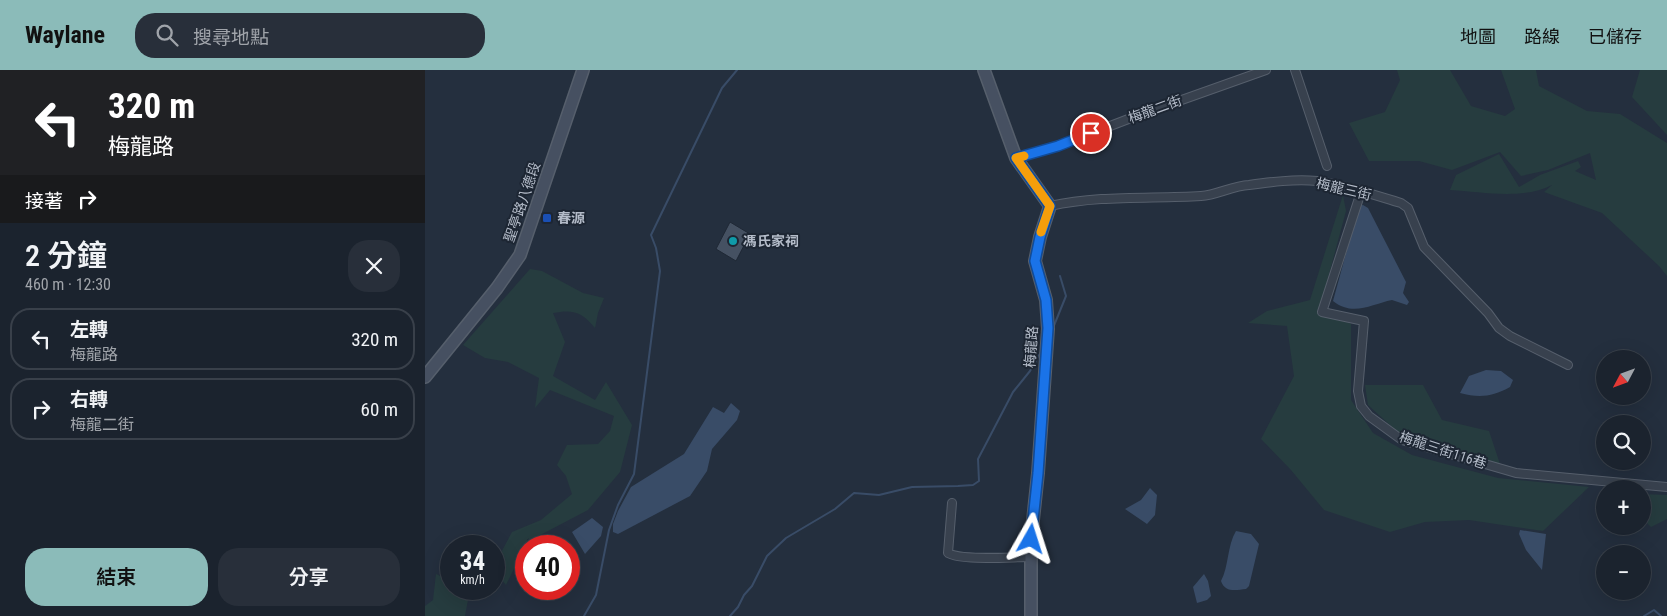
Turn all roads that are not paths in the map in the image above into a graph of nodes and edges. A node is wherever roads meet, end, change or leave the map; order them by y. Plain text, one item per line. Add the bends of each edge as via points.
1 (583, 70) edge
2 (984, 70) edge
3 (1266, 70) edge
4 (1295, 70) edge
5 (1016, 158) junction
6 (1327, 166) dead end
7 (1361, 192) junction
8 (1050, 206) junction
9 (1568, 365) dead end
10 (425, 377) edge
11 (1667, 487) edge
12 (952, 503) dead end
13 (1030, 557) junction
14 (1031, 616) edge

1 - 10 street, 聖亭路八德段 via 520,254 497,288
2 - 5 street
3 - 5 street, 梅龍二街 via 1058,146
4 - 6 street
5 - 8 street
7 - 8 street, 梅龍三街 via 1297,180 1246,185 1204,196 1112,197
7 - 9 street, 梅龍三街 via 1408,208 1424,247 1499,328
7 - 11 street, 梅龍三街116巷 via 1322,312 1364,321 1358,392 1361,406 1369,416 1401,440 1515,473
8 - 13 street, 梅龍路 via 1035,261 1046,300 1048,331
12 - 13 street via 947,553 971,557
13 - 14 street, 梅龍路

